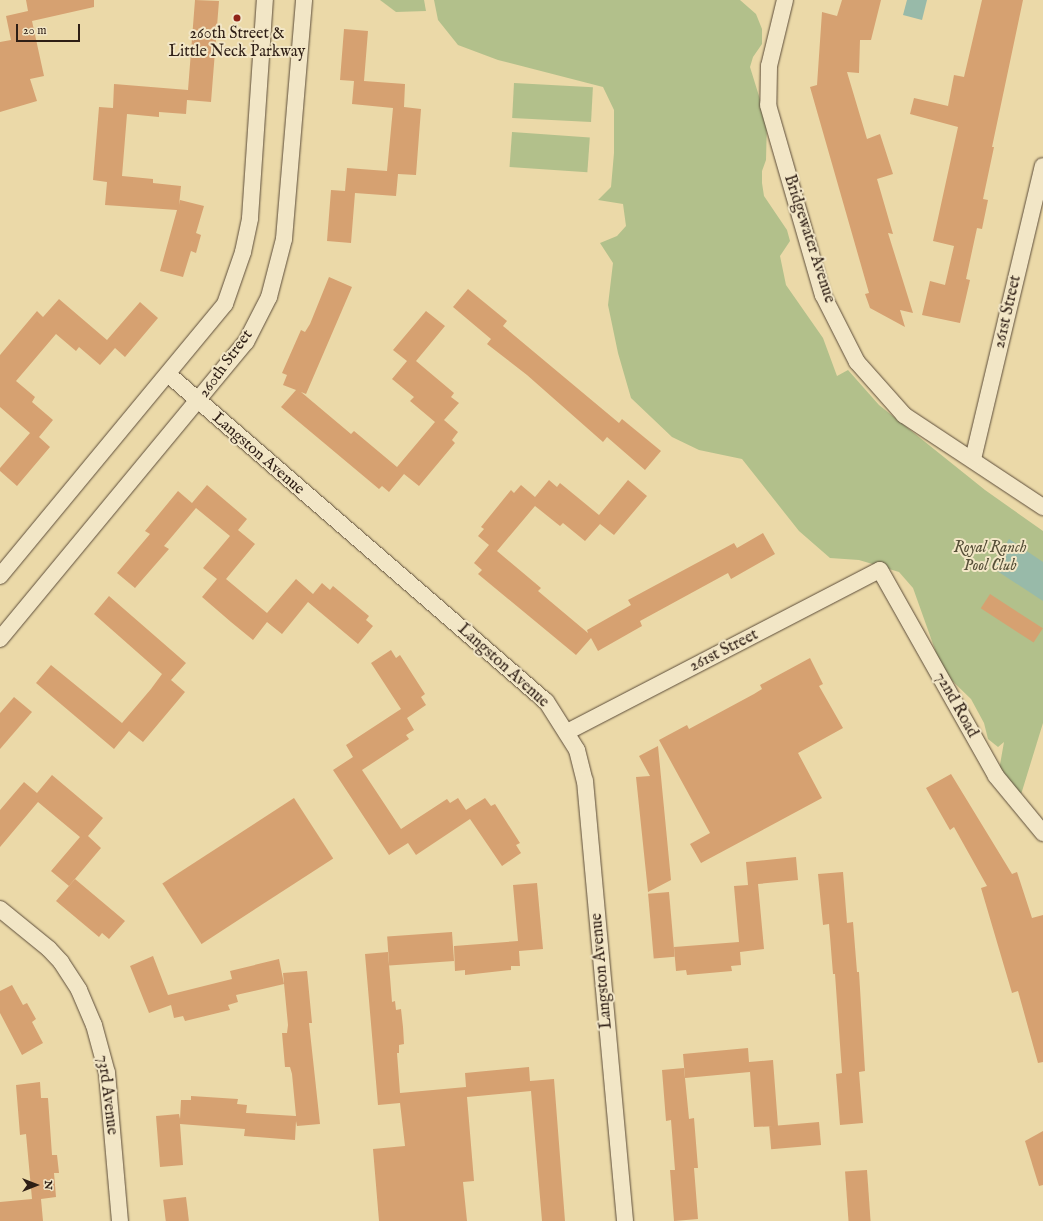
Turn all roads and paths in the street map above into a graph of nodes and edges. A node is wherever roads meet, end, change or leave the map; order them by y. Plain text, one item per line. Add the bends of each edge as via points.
1 (265, 0) edge
2 (304, 0) edge
3 (785, 0) edge
4 (1043, 166) edge
5 (168, 375) junction
6 (198, 403) junction
7 (973, 459) junction
8 (1043, 507) edge
9 (880, 570) joint
10 (0, 576) edge
11 (0, 639) edge
12 (567, 732) junction
13 (1043, 833) edge
14 (0, 909) edge
15 (120, 1221) edge
16 (625, 1221) edge

1 - 5 street via 250,218 243,252 225,304
2 - 6 street, 260th Street via 284,239 278,264 268,297 246,342
3 - 7 street, Bridgewater Avenue via 769,66 768,105 824,295 857,362 904,415
4 - 7 street, 261st Street
5 - 6 street, Langston Avenue
5 - 10 street
6 - 11 street, 260th Street
6 - 12 street, Langston Avenue via 546,701
7 - 8 street, Bridgewater Avenue
9 - 12 street, 261st Street
9 - 13 street, 72nd Road via 996,776
12 - 16 street, Langston Avenue via 577,750 585,780
14 - 15 street, 73rd Avenue via 61,962 84,1000 94,1025 107,1073

